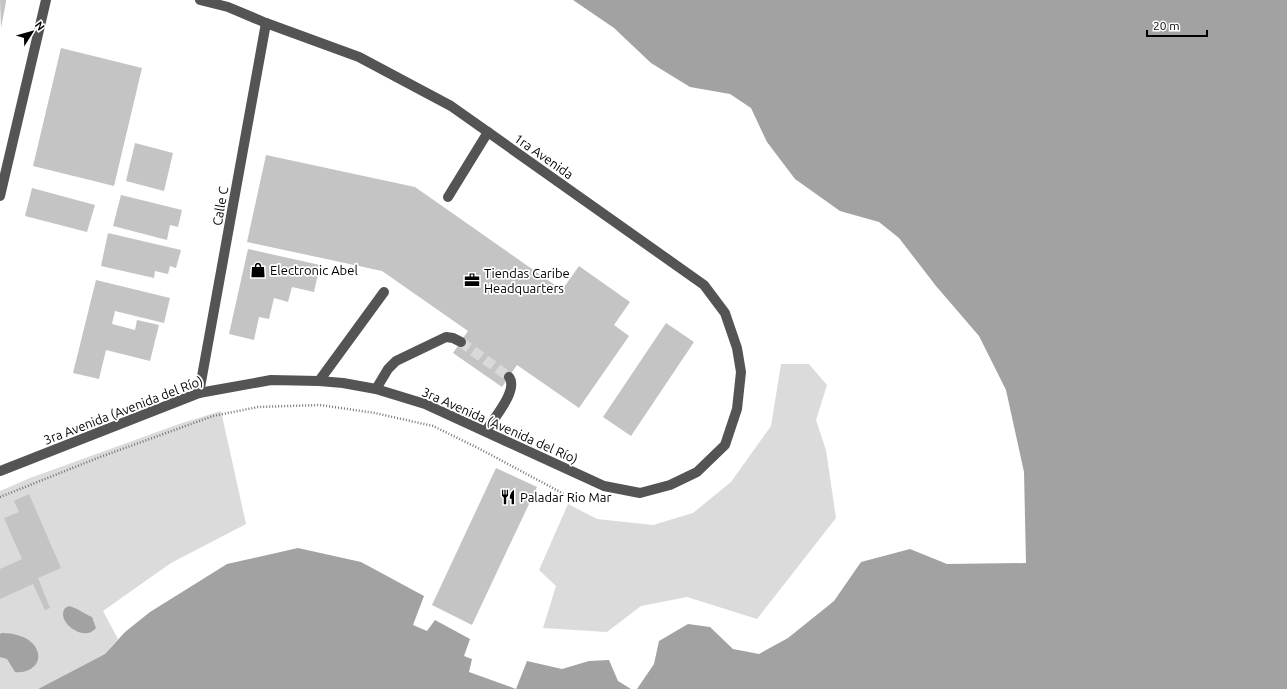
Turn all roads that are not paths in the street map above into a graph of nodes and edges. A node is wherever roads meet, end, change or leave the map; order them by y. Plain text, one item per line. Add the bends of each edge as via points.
1 (46, 0) edge
2 (200, 0) edge
3 (266, 23) junction
4 (488, 132) junction
5 (0, 196) edge
6 (448, 197) dead end
7 (384, 292) dead end
8 (461, 342) tunnel mouth
9 (509, 377) dead end
10 (319, 382) junction
11 (376, 389) junction
12 (199, 393) junction
13 (486, 431) junction
14 (725, 445) joint
15 (0, 471) edge

1 - 5 street
2 - 3 street, 1ra Avenida via 228,7
3 - 4 street, 1ra Avenida via 359,57 451,106
3 - 12 street, Calle C
4 - 6 street
4 - 14 street, 1ra Avenida via 704,285 725,313 737,348 741,372 737,408
7 - 10 street
8 - 11 street via 446,337 396,361
9 - 13 street via 512,380 512,387 508,398
10 - 11 street, 3ra Avenida (Avenida del Río)
10 - 12 street, 3ra Avenida (Avenida del Río) via 271,380
11 - 13 street, 3ra Avenida (Avenida del Río) via 426,404
12 - 15 street, 3ra Avenida (Avenida del Río)
13 - 14 street, 3ra Avenida (Avenida del Río) via 604,486 640,493 670,485 697,472

